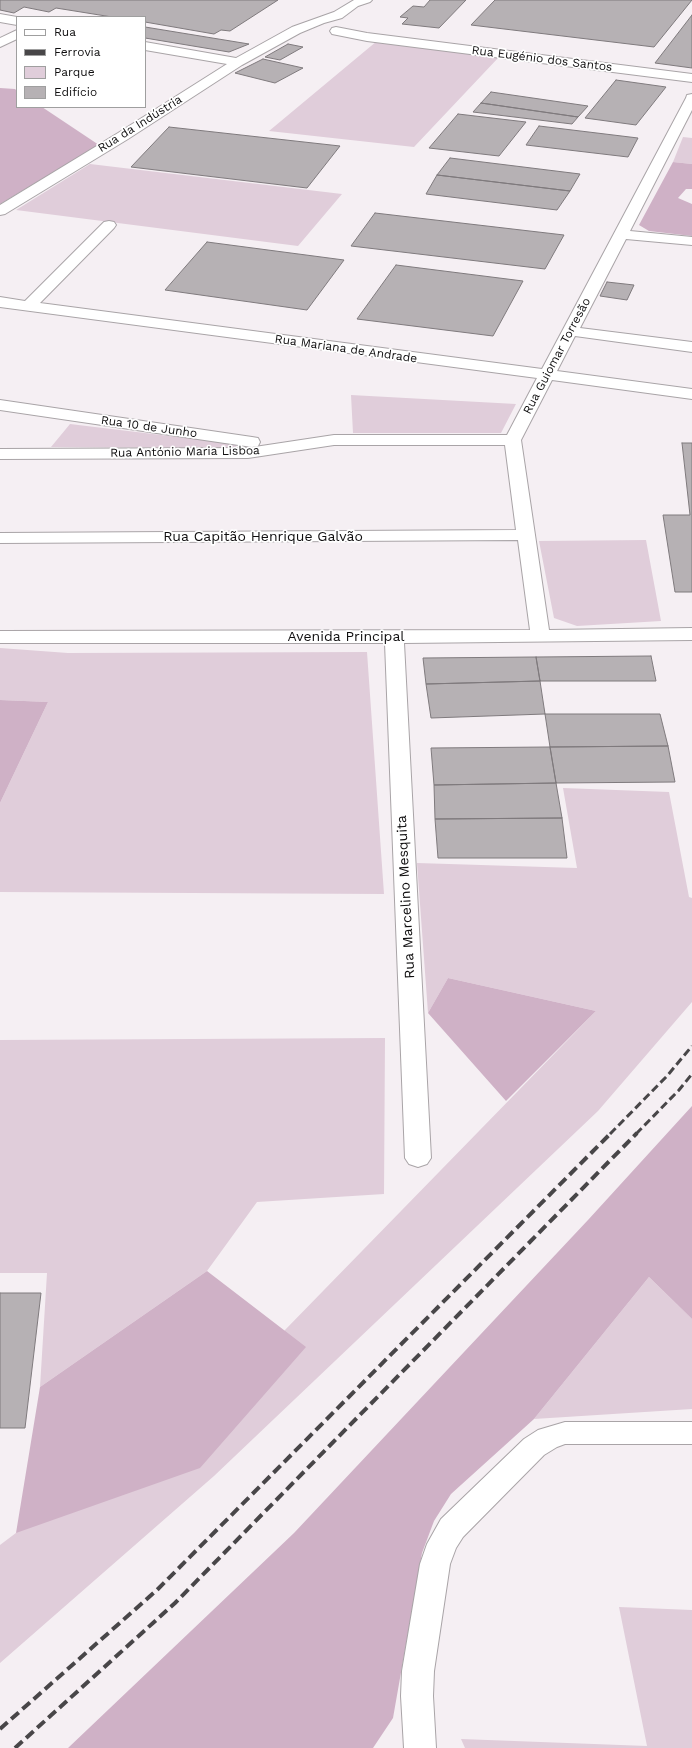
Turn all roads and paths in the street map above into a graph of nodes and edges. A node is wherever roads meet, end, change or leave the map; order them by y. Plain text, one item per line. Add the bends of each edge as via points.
1 (365, 1) edge
2 (0, 18) edge
3 (16, 21) edge
4 (353, 21) junction
5 (327, 25) junction
6 (16, 35) edge
7 (391, 39) junction
8 (0, 43) edge
9 (146, 46) edge
10 (238, 62) junction
11 (692, 78) edge
12 (692, 98) edge
13 (0, 211) edge
14 (109, 225) dead end
15 (621, 234) junction
16 (692, 241) edge
17 (0, 302) edge
18 (28, 306) junction
19 (570, 331) junction
20 (692, 347) edge
21 (547, 375) junction
22 (692, 394) edge
23 (0, 405) edge
24 (513, 440) junction
25 (299, 445) junction
26 (0, 454) edge
27 (526, 535) junction
28 (0, 538) edge
29 (540, 636) junction
30 (0, 637) edge
31 (394, 637) junction
32 (691, 640) edge
33 (418, 1158) dead end
34 (692, 1433) edge
35 (420, 1748) edge

1 - 4 street, Rua da Indústria via 354,13
1 - 5 street, Rua da Indústria via 354,4 338,14
2 - 3 street
4 - 5 street via 342,18
4 - 5 street via 353,27 349,29
4 - 7 street, Rua Eugénio dos Santos via 371,34
5 - 7 street, Rua Eugénio dos Santos
5 - 10 street, Rua da Indústria via 282,39
6 - 8 street
7 - 11 street, Rua Eugénio dos Santos
9 - 10 street
10 - 13 street, Rua da Indústria
12 - 15 street, Rua Guiomar Torresão
14 - 18 street
15 - 16 street
15 - 19 street, Rua Guiomar Torresão
17 - 18 street, Rua Mariana de Andrade
18 - 21 street, Rua Mariana de Andrade
19 - 20 street
19 - 21 street, Rua Guiomar Torresão
21 - 22 street, Rua Mariana de Andrade
21 - 24 street, Rua Guiomar Torresão
23 - 25 street, Rua 10 de Junho via 251,442
24 - 25 street, Rua António Maria Lisboa via 334,440
24 - 27 street
25 - 26 street, Rua António Maria Lisboa via 248,453
27 - 28 street, Rua Capitão Henrique Galvão
27 - 29 street
29 - 31 street, Avenida Principal
29 - 32 street, Avenida Principal
30 - 31 street, Avenida Principal
31 - 33 street, Rua Marcelino Mesquita
34 - 35 street via 566,1433 548,1438 534,1447 452,1528 442,1544 435,1564 418,1671

